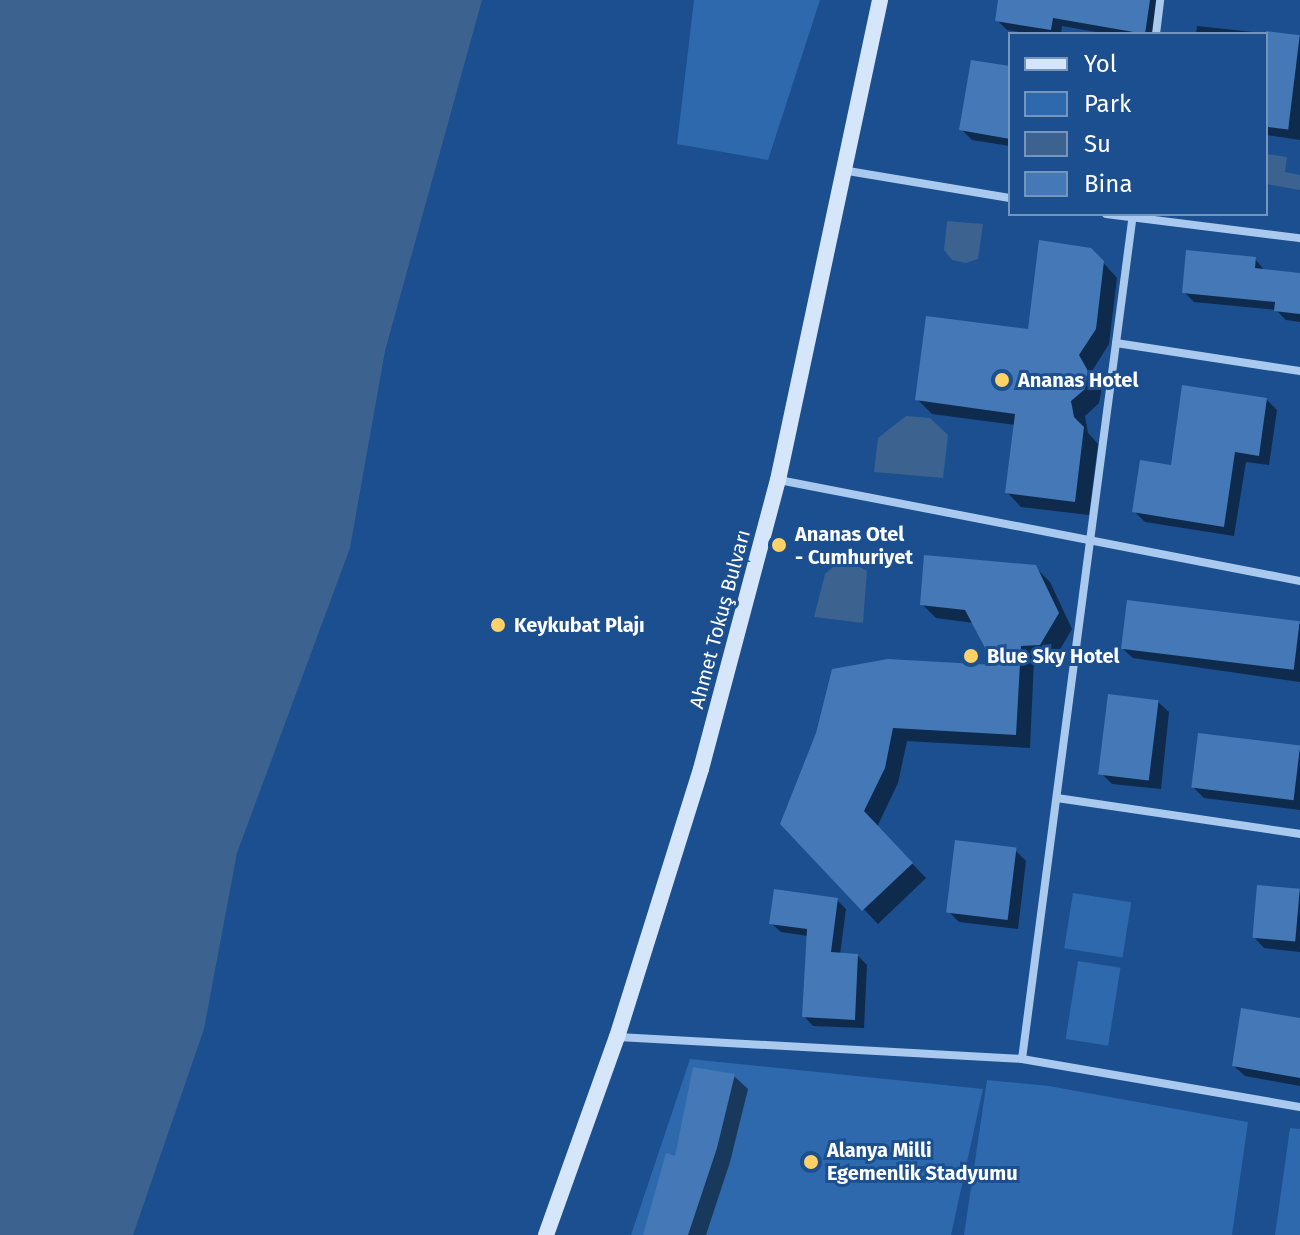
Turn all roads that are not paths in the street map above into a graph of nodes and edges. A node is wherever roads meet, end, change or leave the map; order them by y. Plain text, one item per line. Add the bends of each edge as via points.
1 (880, 0) edge
2 (1160, 0) edge
3 (1156, 32) edge
4 (842, 170) junction
5 (1008, 198) edge
6 (1133, 216) edge
7 (1300, 238) edge
8 (1116, 343) junction
9 (1300, 371) edge
10 (778, 480) junction
11 (1088, 540) junction
12 (1300, 581) edge
13 (1057, 798) junction
14 (1300, 834) edge
15 (617, 1037) junction
16 (1022, 1059) junction
17 (1300, 1107) edge
18 (546, 1235) edge

1 - 4 main road, Ahmet Tokuş Bulvarı
2 - 3 street
4 - 5 street
4 - 10 main road, Ahmet Tokuş Bulvarı
6 - 7 street
6 - 8 street
8 - 9 street
8 - 11 street
10 - 11 street
10 - 15 main road, Ahmet Tokuş Bulvarı via 701,769
11 - 12 street
11 - 13 street
13 - 14 street
13 - 16 street
15 - 16 street
15 - 18 main road, Ahmet Tokuş Bulvarı
16 - 17 street

